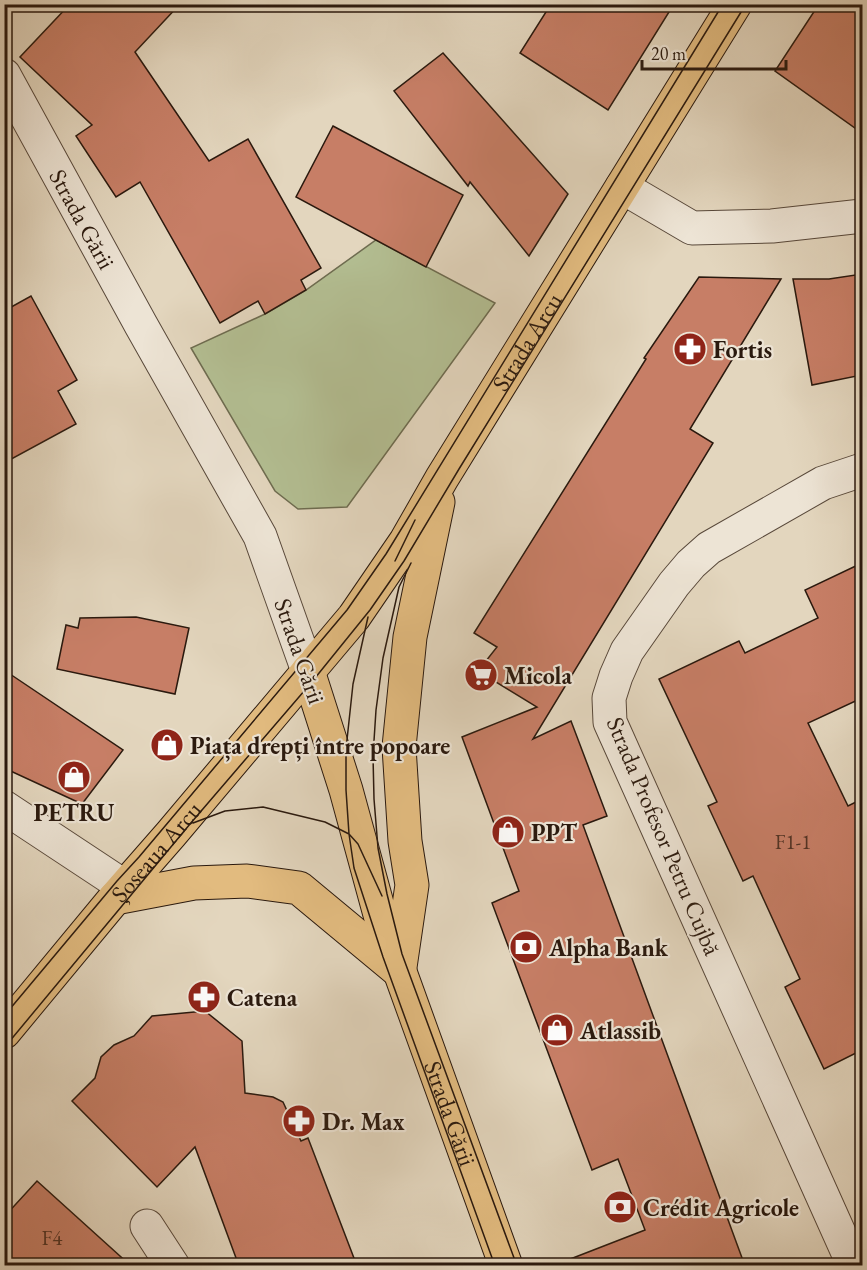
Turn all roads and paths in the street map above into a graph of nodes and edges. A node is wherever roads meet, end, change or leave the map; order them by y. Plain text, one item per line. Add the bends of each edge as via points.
1 (735, 4) edge
2 (4, 75) edge
3 (622, 187) junction
4 (862, 216) edge
5 (862, 470) edge
6 (442, 478) junction
7 (308, 671) junction
8 (4, 807) edge
9 (120, 893) junction
10 (400, 972) junction
11 (4, 1032) edge
12 (147, 1226) dead end
13 (173, 1266) edge
14 (506, 1266) edge
15 (854, 1266) edge

1 - 3 main road, Strada Arcu
2 - 7 street, Strada Gării via 260,536
3 - 4 street via 692,228 772,226
3 - 6 main road, Strada Arcu
5 - 15 street, Strada Profesor Petru Cujbă via 823,483 709,548 691,564 627,651 609,698 610,722
6 - 7 main road, Strada Arcu via 406,541 354,617
6 - 10 main road via 410,637 399,747 412,885
7 - 9 main road, Șoseaua Arcu
7 - 10 main road, Strada Gării
8 - 9 street
9 - 10 main road via 247,881 299,888
9 - 11 main road, Șoseaua Arcu
10 - 14 main road, Strada Gării
12 - 13 street

